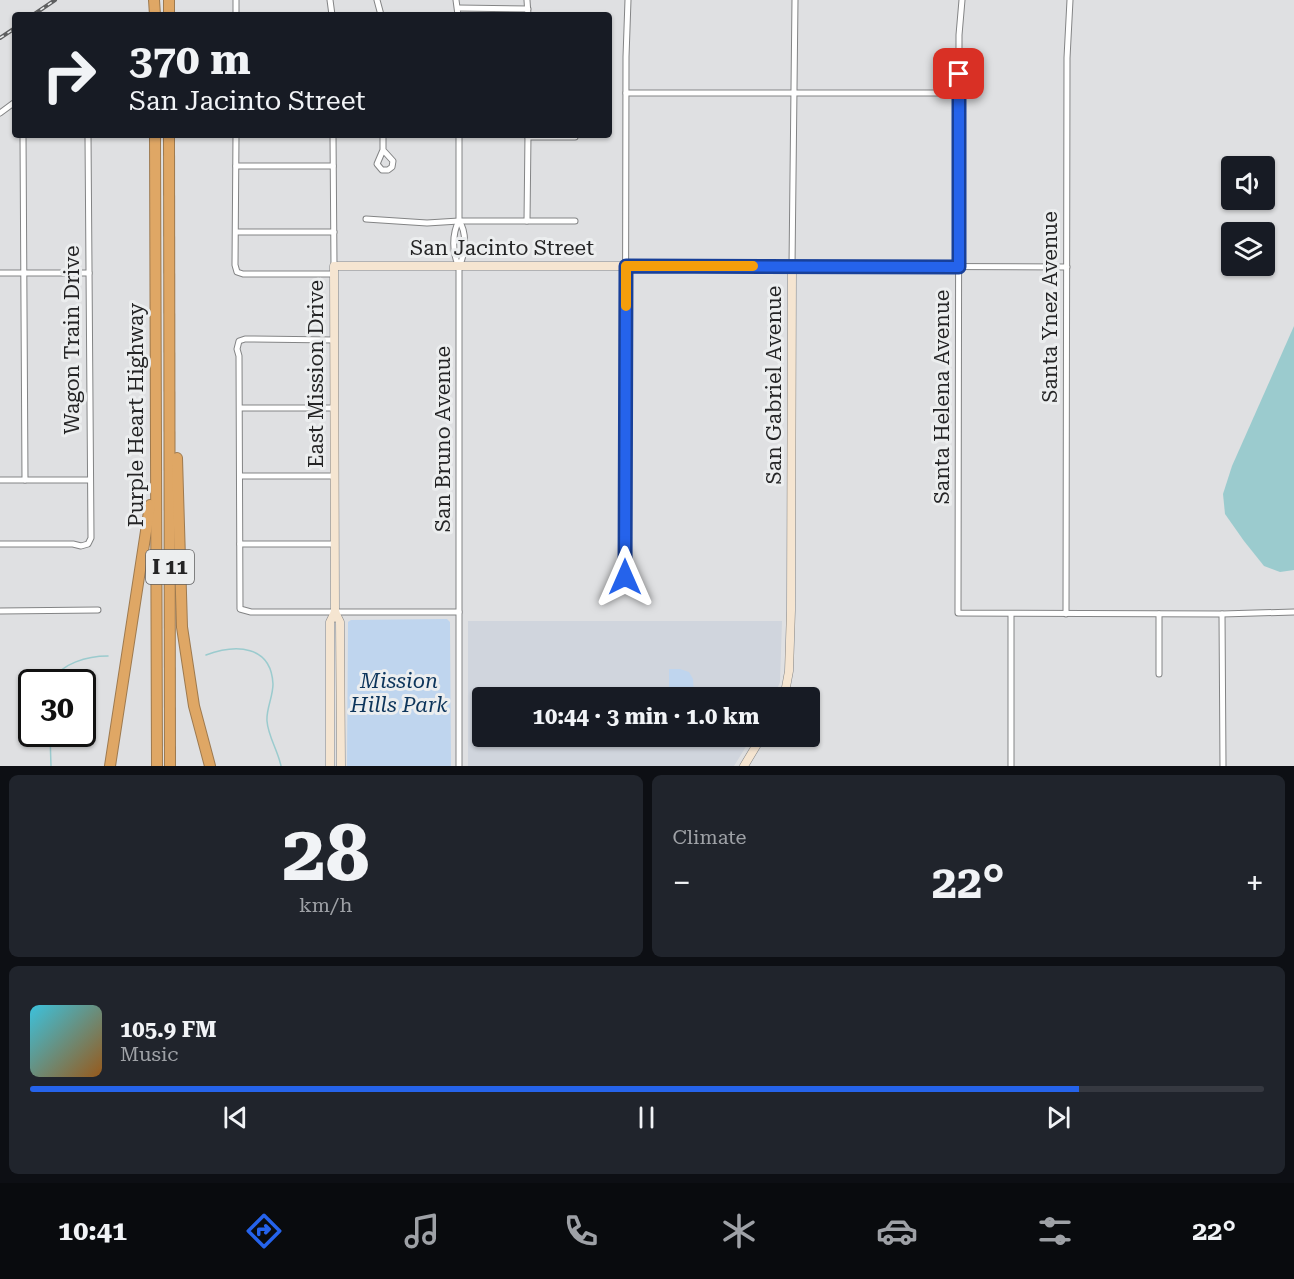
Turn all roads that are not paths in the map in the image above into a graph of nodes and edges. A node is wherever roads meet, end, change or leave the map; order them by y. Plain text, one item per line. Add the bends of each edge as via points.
1 (456, 0) edge
2 (527, 0) edge
3 (628, 0) edge
4 (795, 0) edge
5 (962, 0) edge
6 (1070, 0) edge
7 (458, 12) edge
8 (528, 12) edge
9 (626, 93) junction
10 (793, 93) junction
11 (959, 93) junction
12 (23, 138) edge
13 (88, 138) edge
14 (155, 138) edge
15 (169, 138) edge
16 (236, 138) edge
17 (333, 138) edge
18 (383, 138) edge
19 (459, 138) edge
20 (528, 138) edge
21 (383, 150) dead end
22 (236, 166) junction
23 (333, 166) junction
24 (366, 219) dead end
25 (459, 221) junction
26 (527, 221) junction
27 (575, 221) dead end
28 (236, 232) junction
29 (334, 232) junction
30 (459, 266) junction
31 (626, 266) junction
32 (792, 266) junction
33 (959, 267) junction
34 (1066, 267) junction
35 (334, 270) junction
36 (0, 273) edge
37 (24, 273) junction
38 (89, 273) junction
39 (334, 340) junction
40 (170, 368) junction
41 (240, 408) junction
42 (334, 408) junction
43 (156, 466) junction
44 (240, 476) junction
45 (335, 476) junction
46 (0, 480) edge
47 (25, 480) junction
48 (89, 480) junction
49 (0, 544) edge
50 (240, 544) junction
51 (335, 544) junction
52 (625, 577) dead end
53 (99, 610) dead end
54 (0, 611) edge
55 (336, 612) junction
56 (459, 612) junction
57 (1294, 612) edge
58 (1011, 614) junction
59 (1066, 614) junction
60 (1159, 614) junction
61 (1222, 614) junction
62 (1159, 674) dead end
63 (786, 687) edge
64 (755, 747) edge
65 (110, 766) edge
66 (157, 766) edge
67 (170, 766) edge
68 (210, 766) edge
69 (330, 766) edge
70 (341, 766) edge
71 (459, 766) edge
72 (744, 766) edge
73 (1011, 766) edge
74 (1223, 766) edge

1 - 7 street
2 - 8 street
3 - 9 street
4 - 10 street, San Gabriel Avenue
5 - 11 street, Santa Helena Avenue
6 - 34 street, Santa Ynez Avenue
7 - 8 street
9 - 10 street
9 - 31 street
10 - 11 street
10 - 32 street, San Gabriel Avenue
11 - 33 street, Santa Helena Avenue
12 - 37 street
13 - 38 street, Wagon Train Drive
14 - 43 highway, Purple Heart Highway / I 11
15 - 40 highway, Purple Heart Highway / I 11
16 - 22 street
17 - 23 street, East Mission Drive
18 - 21 street
19 - 25 street, San Bruno Avenue
20 - 26 street
22 - 23 street
22 - 28 street
23 - 29 street, East Mission Drive
24 - 25 street
25 - 26 street
25 - 30 street, San Bruno Avenue via 464,228 464,258
26 - 27 street
28 - 29 street
28 - 35 street, San Jacinto Street via 237,272
29 - 35 street, East Mission Drive
30 - 31 street, San Jacinto Street
30 - 35 street, San Jacinto Street
30 - 56 street, San Bruno Avenue
31 - 32 street, San Jacinto Street
31 - 52 street
32 - 33 street, San Jacinto Street
32 - 63 street, San Gabriel Avenue via 791,610
33 - 34 street, San Jacinto Street
33 - 58 street, Santa Helena Avenue via 958,613
34 - 59 street, Santa Ynez Avenue
35 - 39 street, East Mission Drive
36 - 37 street
37 - 38 street
37 - 47 street
38 - 48 street, Wagon Train Drive
39 - 41 street via 239,342
39 - 42 street, East Mission Drive
40 - 67 highway, Purple Heart Highway / I 11
40 - 68 highway via 182,627 194,706
41 - 42 street
41 - 44 street
42 - 45 street, East Mission Drive
43 - 65 highway
43 - 66 highway, Purple Heart Highway / I 11
44 - 45 street
44 - 50 street
45 - 51 street, East Mission Drive
46 - 47 street
47 - 48 street
48 - 49 street, Wagon Train Drive via 88,544
50 - 51 street
50 - 55 street via 240,609
51 - 55 street, East Mission Drive
53 - 54 street
55 - 56 street
55 - 69 street, East Mission Drive via 330,622
55 - 70 street, East Mission Drive via 340,622
56 - 71 street, San Bruno Avenue
57 - 61 street
58 - 59 street
58 - 73 street
59 - 60 street
60 - 61 street
60 - 62 street
61 - 74 street
64 - 72 street

